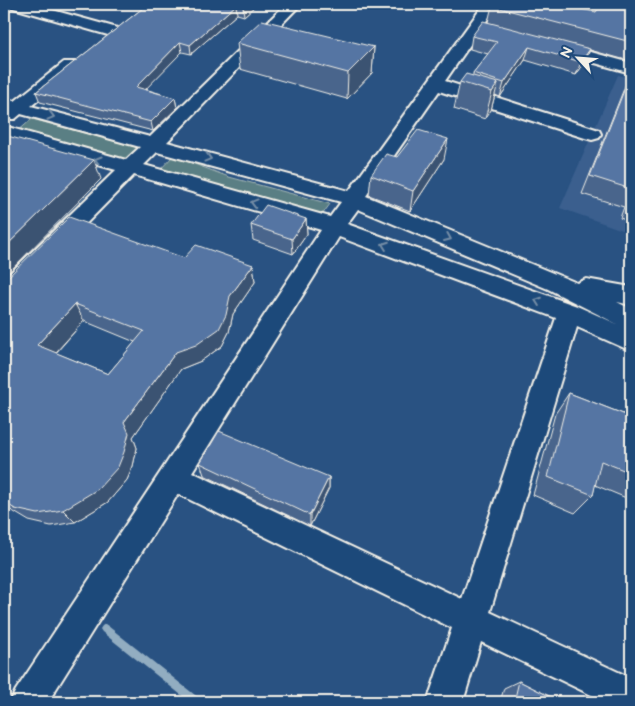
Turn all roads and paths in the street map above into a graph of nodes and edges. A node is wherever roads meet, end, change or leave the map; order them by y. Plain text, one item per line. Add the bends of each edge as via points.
1 (15, 4) edge
2 (294, 4) edge
3 (492, 4) edge
4 (129, 21) edge
5 (476, 26) junction
6 (494, 31) edge
7 (114, 32) junction
8 (100, 44) edge
9 (541, 44) edge
10 (84, 55) edge
11 (629, 62) edge
12 (436, 84) junction
13 (8, 110) edge
14 (4, 132) edge
15 (592, 134) dead end
16 (155, 144) junction
17 (130, 169) junction
18 (354, 199) junction
19 (334, 227) junction
20 (556, 283) junction
21 (4, 293) edge
22 (631, 296) edge
23 (569, 313) junction
24 (631, 320) edge
25 (631, 340) edge
26 (174, 478) junction
27 (470, 620) junction
28 (631, 696) edge
29 (28, 702) edge
30 (445, 702) edge

1 - 7 street
2 - 16 street
3 - 5 street
4 - 7 street
5 - 6 street
5 - 12 street
7 - 8 street
9 - 11 street
10 - 13 street
12 - 15 street
12 - 18 street
13 -> 16 street
17 -> 14 street
16 - 17 street
16 -> 18 street
19 -> 17 street
17 - 21 street
18 - 19 street
18 -> 20 street
23 -> 19 street
19 - 26 street
20 - 22 street
20 - 24 street
23 - 25 street
23 - 27 street
26 - 27 street
26 - 29 street
27 - 28 street
27 - 30 street

